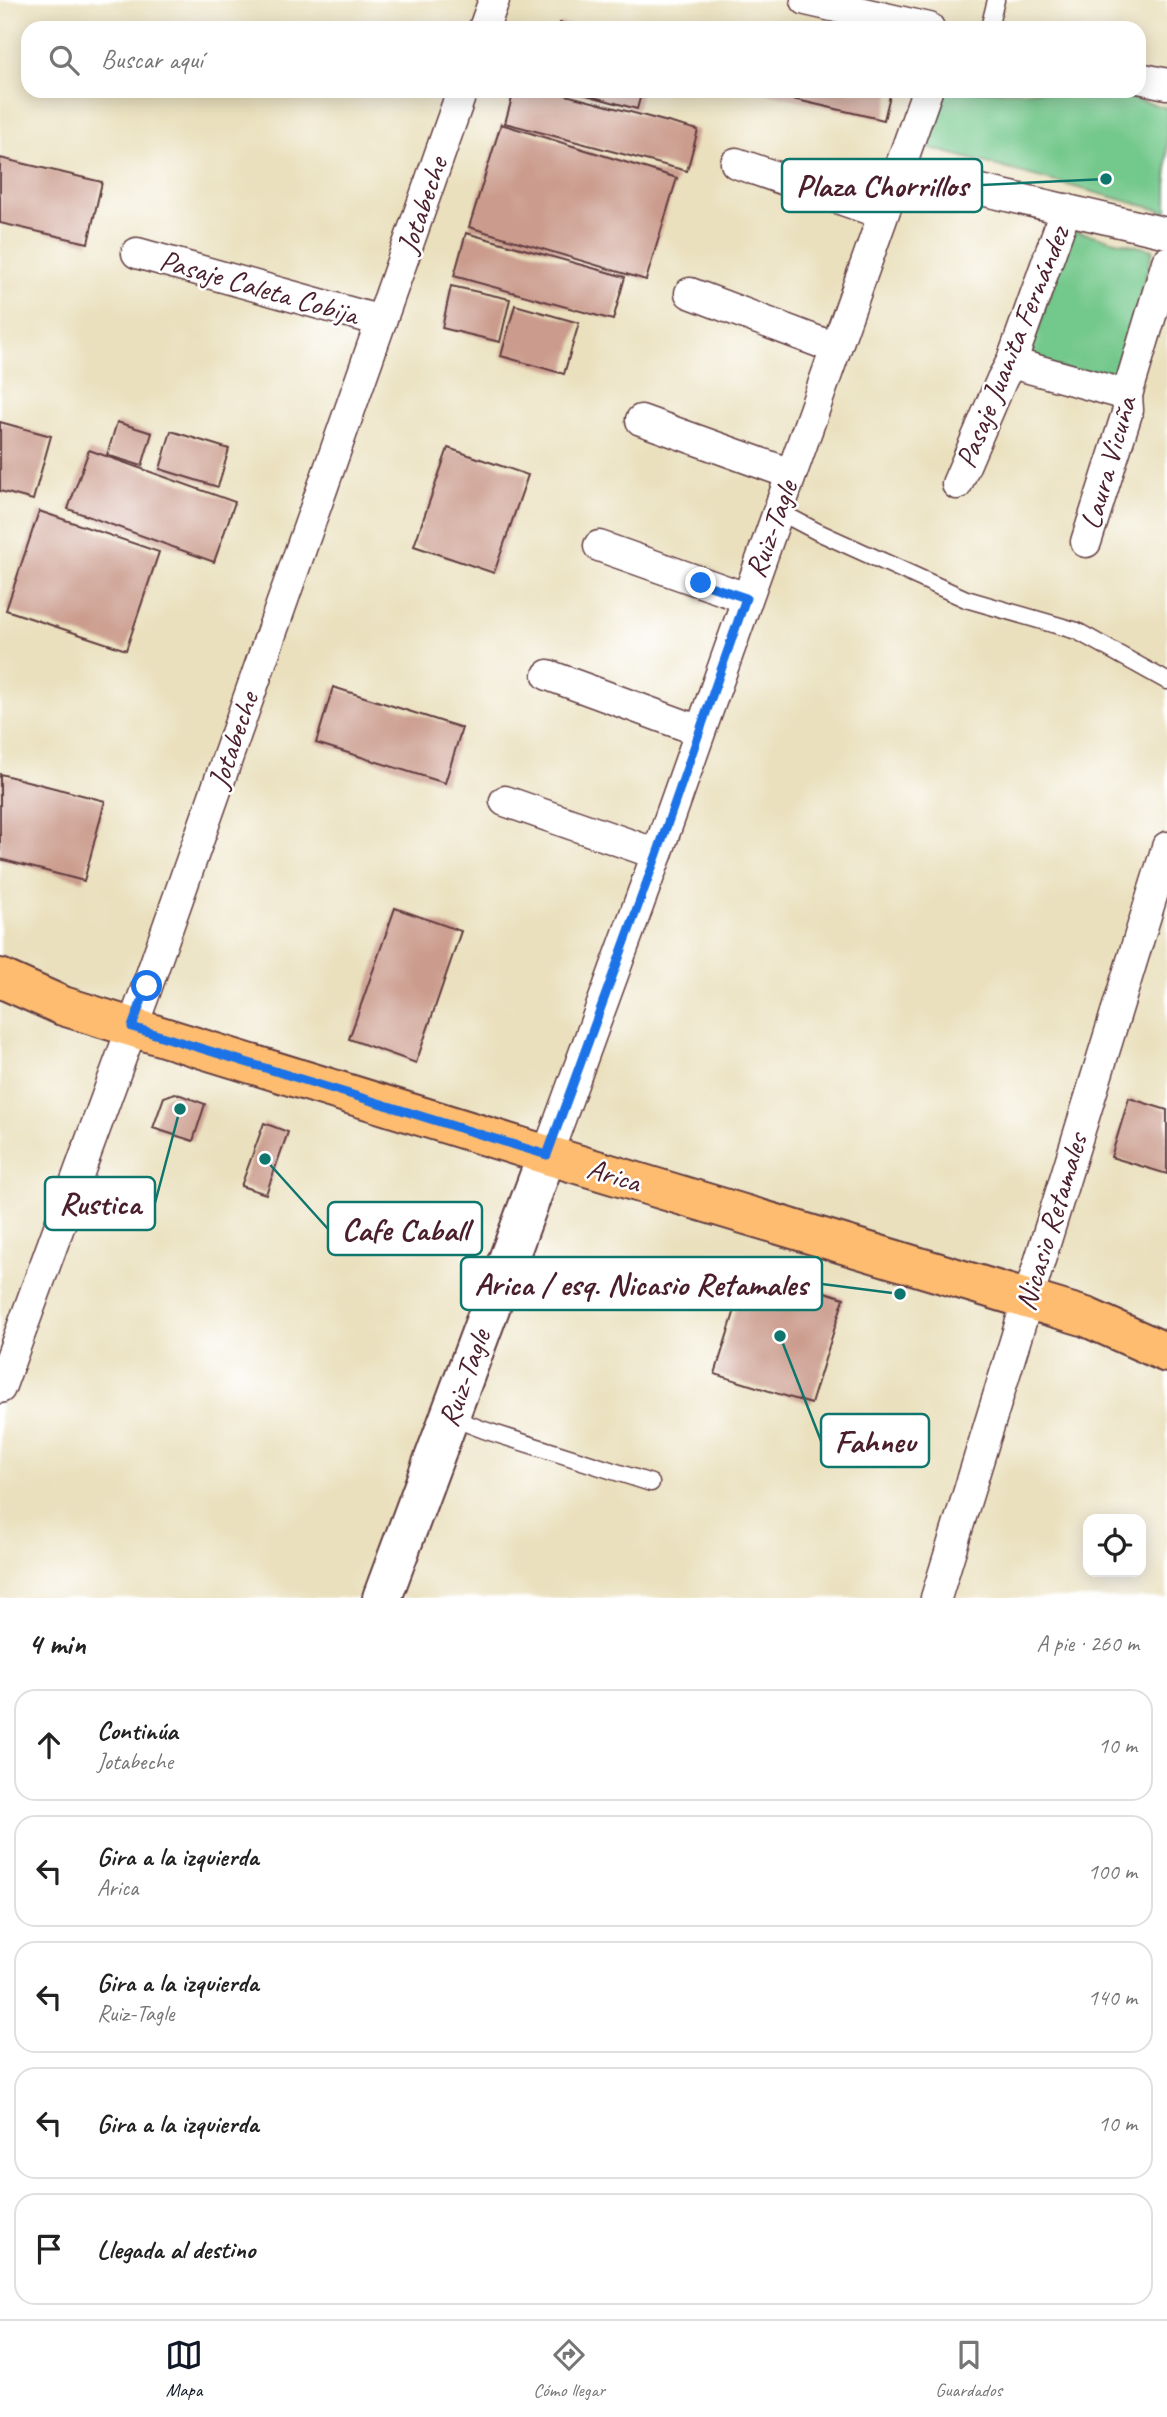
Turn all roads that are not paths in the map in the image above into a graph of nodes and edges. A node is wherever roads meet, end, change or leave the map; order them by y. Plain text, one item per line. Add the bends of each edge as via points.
1 (494, 0) edge
2 (806, 0) edge
3 (996, 0) edge
4 (486, 21) edge
5 (898, 21) edge
6 (991, 21) edge
7 (1146, 80) edge
8 (1167, 84) edge
9 (460, 98) edge
10 (925, 98) edge
11 (736, 163) dead end
12 (899, 171) junction
13 (1066, 209) junction
14 (883, 214) junction
15 (1167, 233) edge
16 (137, 253) dead end
17 (1167, 262) edge
18 (690, 293) dead end
19 (381, 321) junction
20 (835, 348) junction
21 (1011, 363) junction
22 (1128, 395) junction
23 (641, 420) dead end
24 (791, 474) junction
25 (957, 484) dead end
26 (778, 511) junction
27 (1086, 542) dead end
28 (599, 546) dead end
29 (746, 598) junction
30 (548, 675) dead end
31 (1167, 681) edge
32 (700, 731) junction
33 (505, 801) dead end
34 (1167, 847) edge
35 (657, 854) junction
36 (0, 978) edge
37 (0, 999) edge
38 (63, 1006) junction
39 (132, 1027) junction
40 (547, 1155) junction
41 (1028, 1300) junction
42 (1086, 1317) junction
43 (1167, 1329) edge
44 (1167, 1353) edge
45 (0, 1388) edge
46 (450, 1416) junction
47 (651, 1483) dead end
48 (382, 1598) edge
49 (936, 1598) edge

1 - 4 street
2 - 5 street
3 - 6 lane
7 - 8 street
9 - 19 street, Jotabeche
10 - 12 street, Ruiz-Tagle
11 - 14 street
12 - 13 street
12 - 14 street, Ruiz-Tagle
13 - 15 street
13 - 21 street, Pasaje Juanita Fernández
14 - 20 street, Ruiz-Tagle
16 - 19 street, Pasaje Caleta Cobija
17 - 22 street, Laura Vicuña
18 - 20 street
19 - 39 street, Jotabeche
20 - 24 street, Ruiz-Tagle
21 - 22 street
21 - 25 street, Pasaje Juanita Fernández
22 - 27 street, Laura Vicuña via 1128,410
23 - 24 street
24 - 26 street, Ruiz-Tagle
26 - 29 street, Ruiz-Tagle
26 - 31 lane via 966,600 1077,631
28 - 29 street
29 - 32 street, Ruiz-Tagle
30 - 32 street
32 - 35 street, Ruiz-Tagle
33 - 35 street
34 - 41 street, Nicasio Retamales
35 - 40 street, Ruiz-Tagle
36 - 38 main road, Arica
37 - 38 main road, Arica
38 - 39 main road, Arica
39 - 40 main road, Arica
39 - 45 street, Jotabeche
40 - 41 main road, Arica
40 - 46 street, Ruiz-Tagle
41 - 42 main road, Arica
41 - 49 street, Nicasio Retamales
42 - 43 main road, Arica
42 - 44 main road, Arica
46 - 47 lane
46 - 48 street, Ruiz-Tagle

